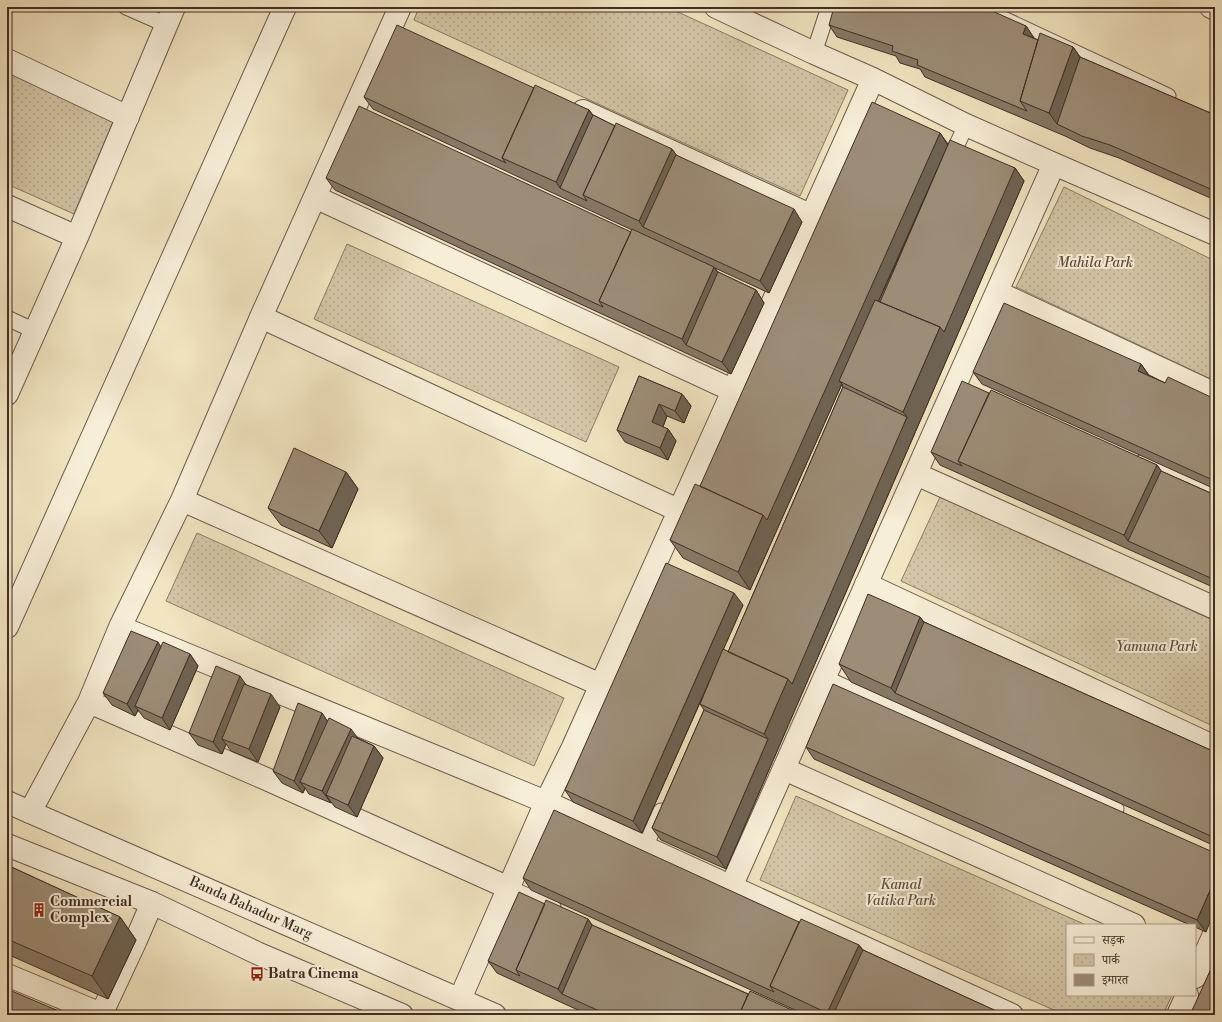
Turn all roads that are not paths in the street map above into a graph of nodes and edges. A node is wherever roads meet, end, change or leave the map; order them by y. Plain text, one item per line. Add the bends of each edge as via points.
1 (126, 7) edge
2 (285, 7) edge
3 (716, 7) edge
4 (829, 7) edge
5 (978, 7) edge
6 (1211, 7) edge
7 (1215, 9) edge
8 (171, 16) edge
9 (400, 21) edge
10 (814, 53) junction
11 (7, 60) edge
12 (874, 79) junction
13 (1182, 102) edge
14 (566, 104) edge
15 (128, 117) junction
16 (966, 125) junction
17 (1054, 164) junction
18 (943, 176) edge
19 (315, 197) junction
20 (7, 206) edge
21 (812, 216) junction
22 (1215, 234) edge
23 (77, 237) junction
24 (997, 292) junction
25 (261, 317) junction
26 (7, 318) edge
27 (35, 331) junction
28 (734, 391) junction
29 (7, 394) edge
30 (1215, 394) edge
31 (1129, 456) edge
32 (916, 474) junction
33 (1215, 494) edge
34 (182, 500) junction
35 (680, 511) junction
36 (866, 584) junction
37 (1215, 608) edge
38 (7, 627) edge
39 (120, 627) junction
40 (825, 678) junction
41 (601, 685) junction
42 (88, 702) junction
43 (1215, 747) edge
44 (784, 769) junction
45 (668, 796) edge
46 (7, 802) edge
47 (546, 802) junction
48 (30, 812) junction
49 (1128, 815) edge
50 (7, 845) edge
51 (645, 847) junction
52 (732, 887) junction
53 (509, 888) junction
54 (152, 903) junction
55 (567, 914) edge
56 (1132, 924) edge
57 (1215, 932) edge
58 (1200, 954) edge
59 (1196, 972) edge
60 (7, 976) edge
61 (1187, 996) edge
62 (460, 999) junction
63 (101, 1014) edge
64 (402, 1015) edge
65 (495, 1015) edge
66 (1012, 1015) edge
67 (1178, 1015) edge

1 - 8 lane
2 - 38 street
3 - 10 street
4 - 10 lane
5 - 13 lane
6 - 7 street
8 - 15 street
9 - 19 street
10 - 12 street
11 - 15 street
12 - 16 street
12 - 21 street
14 - 21 street
15 - 23 street
16 - 17 street
16 - 18 lane
17 - 22 street
17 - 24 street
19 - 25 street
19 - 28 street
20 - 23 street
21 - 28 street
23 - 27 street
24 - 30 street
24 - 32 street via 964,384
25 - 34 street
25 - 35 street
26 - 27 lane
27 - 29 street
28 - 35 street
31 - 33 lane
32 - 36 street
32 - 37 street
34 - 39 street
34 - 41 street
35 - 41 street
36 - 40 street
36 - 43 street
39 - 42 street
39 - 47 street
40 - 44 street
40 - 49 lane
41 - 47 street
42 - 48 street
42 - 53 street
44 - 52 street
44 - 56 street
45 - 51 lane
46 - 48 street, Banda Bahadur Marg
47 - 51 street
47 - 53 street
48 - 62 street, Banda Bahadur Marg
50 - 54 street
51 - 52 street
52 - 66 street
53 - 55 lane
53 - 62 street
54 - 63 street
54 - 64 street via 257,953
57 - 58 street
58 - 59 street
60 - 63 street
61 - 67 street
62 - 65 street, Banda Bahadur Marg

